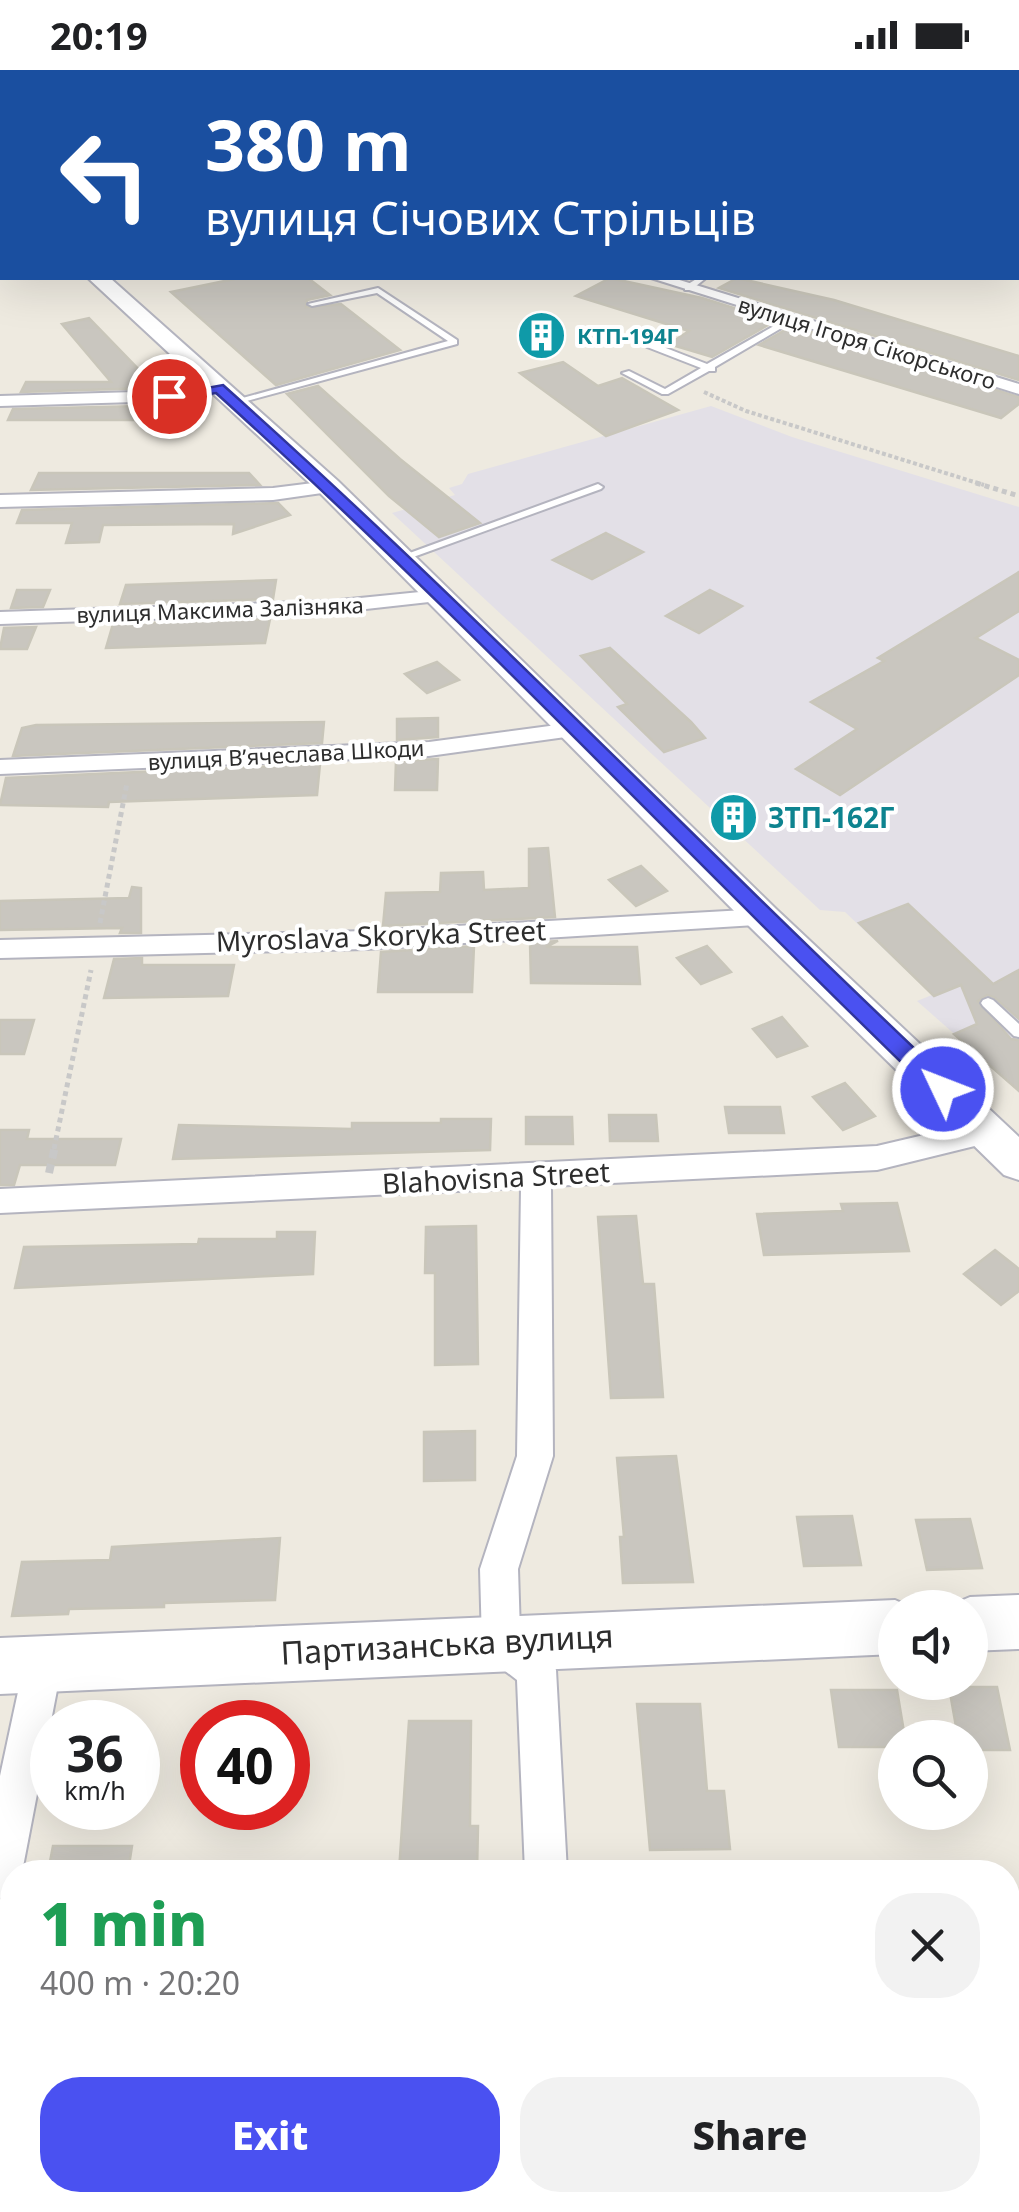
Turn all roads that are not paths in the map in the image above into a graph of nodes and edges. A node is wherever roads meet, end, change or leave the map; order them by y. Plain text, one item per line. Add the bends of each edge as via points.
1 (100, 280) edge
2 (695, 283) edge
3 (312, 304) dead end
4 (791, 320) junction
5 (650, 345) dead end
6 (712, 369) junction
7 (626, 373) dead end
8 (1019, 389) edge
9 (227, 396) junction
10 (0, 401) edge
11 (329, 487) junction
12 (598, 487) dead end
13 (0, 502) edge
14 (401, 558) junction
15 (440, 596) junction
16 (0, 618) edge
17 (572, 730) junction
18 (0, 767) edge
19 (762, 918) junction
20 (0, 950) edge
21 (988, 1003) dead end
22 (1019, 1032) edge
23 (988, 1132) junction
24 (1019, 1163) edge
25 (536, 1177) junction
26 (0, 1201) edge
27 (1019, 1622) edge
28 (988, 1623) edge
29 (878, 1628) edge
30 (501, 1642) junction
31 (21, 1665) edge
32 (2, 1860) edge
33 (545, 1860) edge

1 - 9 street
2 - 4 street, вулиця Ігоря Сікорського
3 - 9 lane via 378,290 454,342
4 - 6 lane
4 - 8 street, вулиця Ігоря Сікорського
5 - 6 lane
6 - 7 lane via 665,392
9 - 10 street
9 - 11 street
11 - 13 street
11 - 14 street
12 - 14 lane
14 - 15 street
15 - 16 street, вулиця Максима Залізняка via 330,607
15 - 17 street
17 - 18 street, вулиця Вʼячеслава Шкоди via 429,749
17 - 19 street
19 - 20 street, Myroslava Skoryka Street via 366,940
19 - 23 street
21 - 22 lane
23 - 24 street
23 - 25 street, Blahovisna Street via 877,1158
25 - 26 street, Blahovisna Street
25 - 30 street via 535,1456 499,1569
27 - 28 street
29 - 30 street, Партизанська вулиця
30 - 31 street, Партизанська вулиця
30 - 33 street via 536,1670
31 - 32 street

